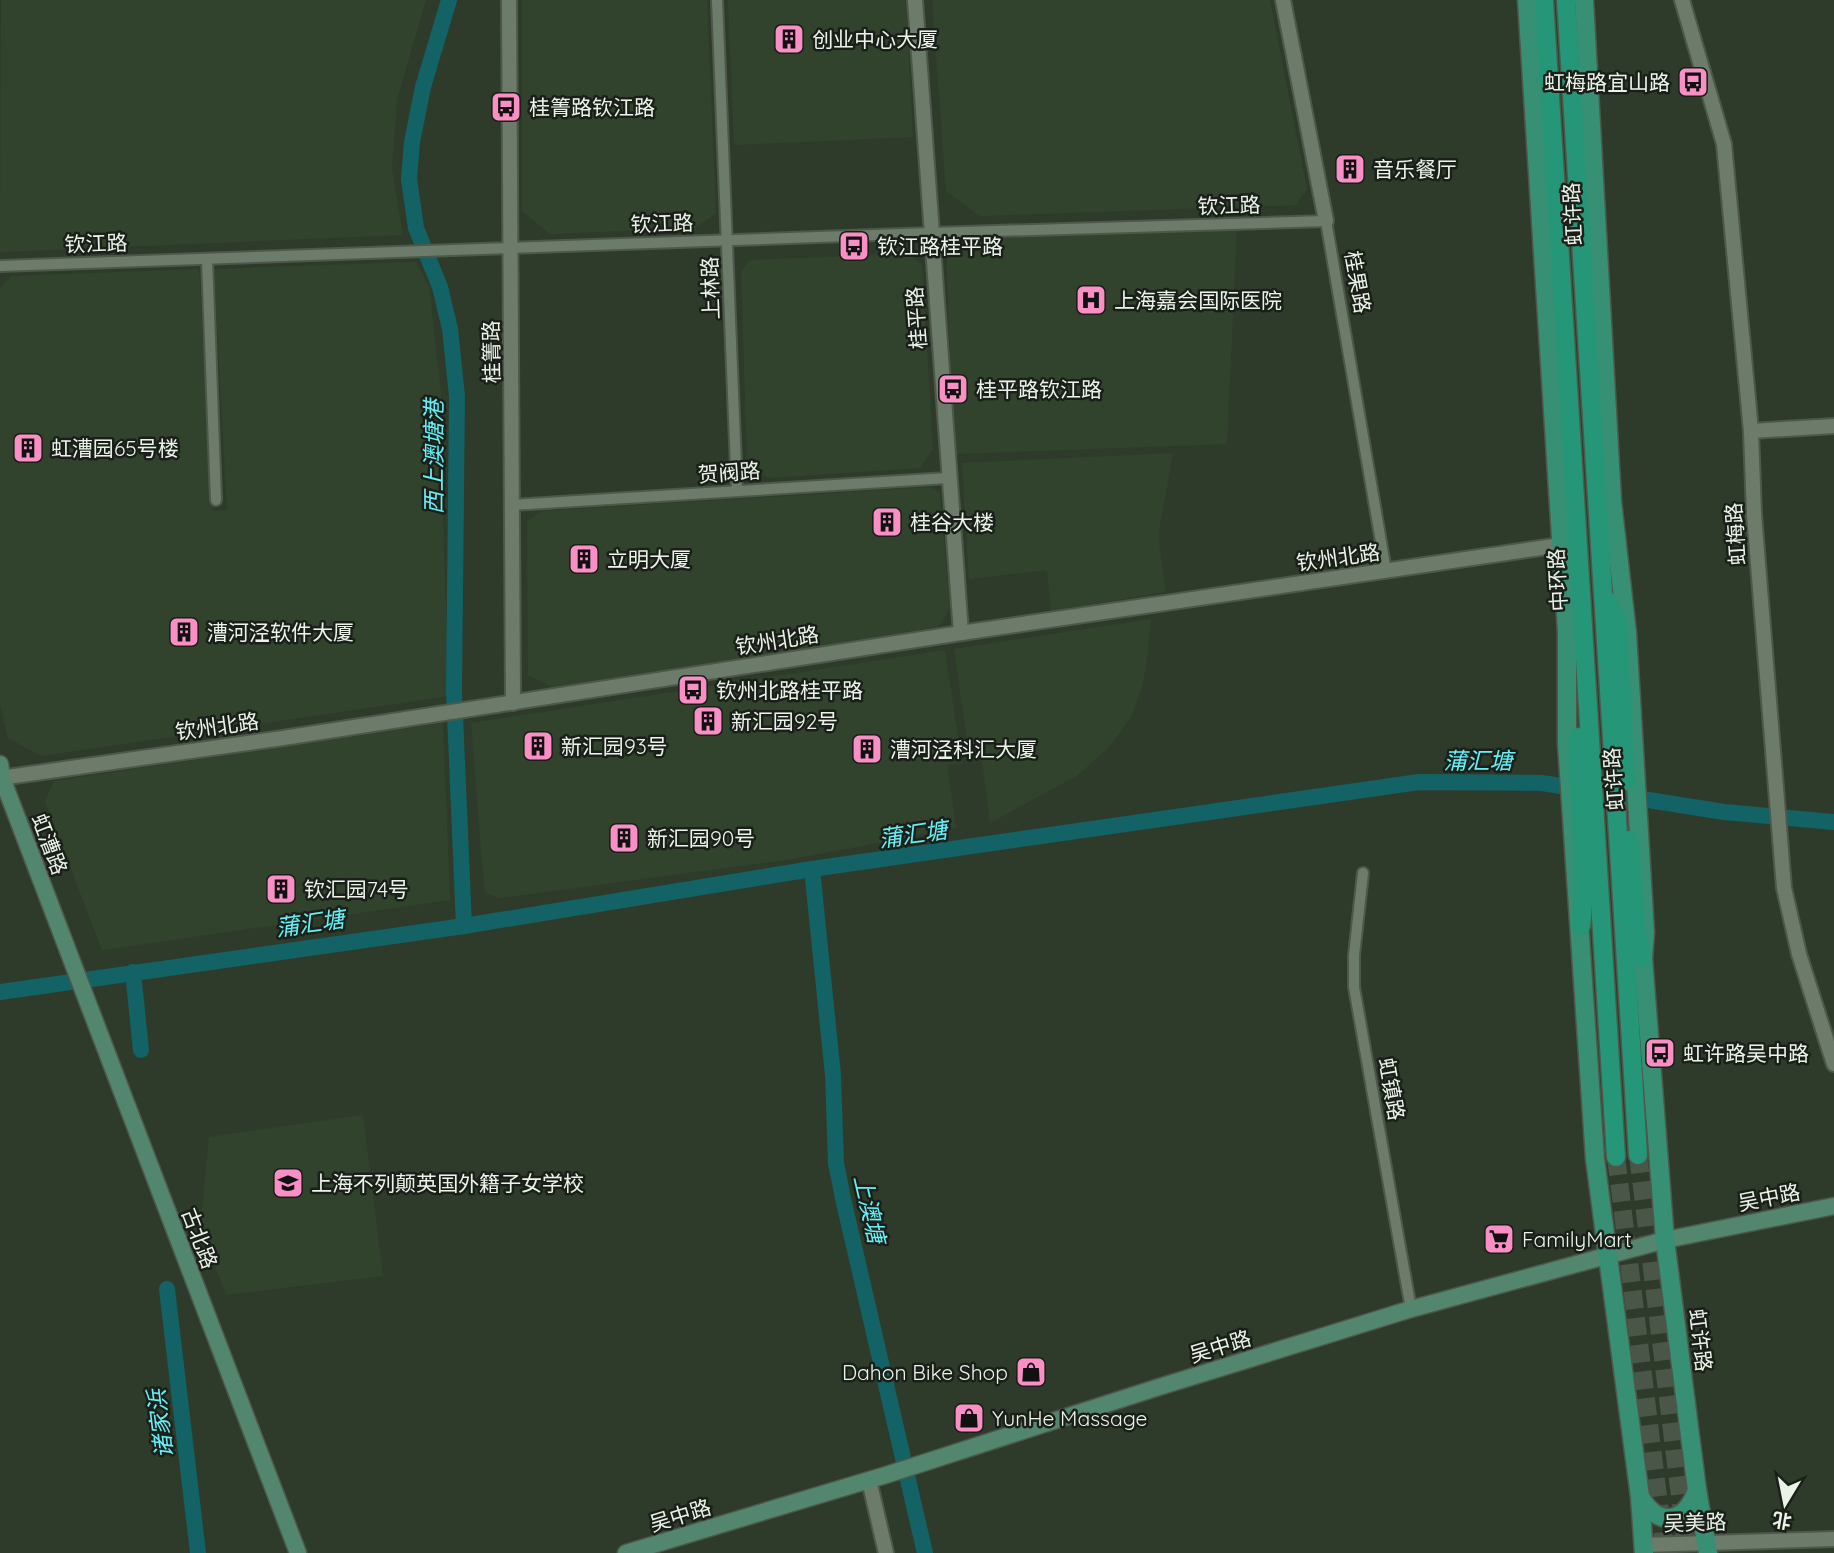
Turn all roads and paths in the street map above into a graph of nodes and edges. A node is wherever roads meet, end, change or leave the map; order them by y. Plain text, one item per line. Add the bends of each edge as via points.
1 (509, 0) edge
2 (717, 0) edge
3 (915, 0) edge
4 (1283, 0) edge
5 (1527, 0) edge
6 (1544, 0) edge
7 (1566, 0) edge
8 (1584, 0) edge
9 (1682, 0) edge
10 (1326, 222) junction
11 (931, 233) junction
12 (728, 240) junction
13 (511, 248) junction
14 (207, 259) junction
15 (0, 266) edge
16 (1834, 426) edge
17 (1751, 431) junction
18 (948, 478) junction
19 (737, 491) junction
20 (216, 500) dead end
21 (512, 505) junction
22 (1561, 545) junction
23 (1386, 571) junction
24 (961, 633) junction
25 (513, 703) junction
26 (1579, 761) junction
27 (1624, 766) junction
28 (1, 773) edge
29 (1582, 818) junction
30 (1628, 823) junction
31 (1363, 873) dead end
32 (1581, 926) joint
33 (63, 937) joint
34 (1643, 958) joint
35 (1834, 1064) edge
36 (1638, 1155) tunnel mouth
37 (1616, 1157) tunnel mouth
38 (1834, 1206) edge
39 (1665, 1240) junction
40 (1609, 1254) junction
41 (1411, 1309) junction
42 (869, 1480) junction
43 (1697, 1490) junction
44 (1640, 1497) junction
45 (1834, 1539) edge
46 (1707, 1547) edge
47 (1643, 1549) edge
48 (298, 1553) edge
49 (626, 1553) edge
50 (886, 1553) edge

1 - 13 street, 桂箐路
2 - 12 street, 上林路
3 - 11 street, 桂平路
4 - 10 street, 桂果路
5 - 22 main road, 虹许路
6 - 26 highway, 中环路 via 1584,653
7 - 27 highway, 中环路 via 1602,592
8 - 27 main road, 虹许路 via 1612,501 1627,633
9 - 17 street, 虹梅路 via 1724,144
10 - 11 street, 钦江路
10 - 23 street, 桂果路
11 - 12 street, 钦江路
11 - 18 street, 桂平路
12 - 13 street, 钦江路
12 - 19 street, 上林路
13 - 14 street, 钦江路
13 - 21 street, 桂箐路
14 - 15 street, 钦江路
14 - 20 street
16 - 17 street
17 - 35 street, 虹梅路 via 1784,888
18 - 19 street, 贺阀路
18 - 24 street, 桂平路
19 - 21 street, 贺阀路
21 - 25 street, 桂箐路
22 - 23 street, 钦州北路
22 - 26 main road, 虹许路
23 - 24 street, 钦州北路
24 - 25 street, 钦州北路
25 - 28 street, 钦州北路
26 - 29 highway, 中环路
27 - 30 highway, 中环路
28 - 33 main road, 虹漕路
29 - 32 highway
29 - 37 highway, 中环路
30 - 34 highway
30 - 36 highway, 中环路
31 - 41 street, 虹镇路 via 1354,988
32 - 40 main road via 1595,1159
33 - 48 main road, 古北路
34 - 39 main road, 虹许路
38 - 39 main road, 吴中路
39 - 40 main road, 吴中路
39 - 43 main road, 虹许路
40 - 41 main road, 吴中路
40 - 44 main road
41 - 42 main road, 吴中路
42 - 49 main road, 吴中路
42 - 50 street
43 - 44 main road via 1688,1509 1670,1518 1653,1513
43 - 46 main road, 虹许路
44 - 47 main road
45 - 46 street, 吴美路
46 - 47 street, 吴美路

